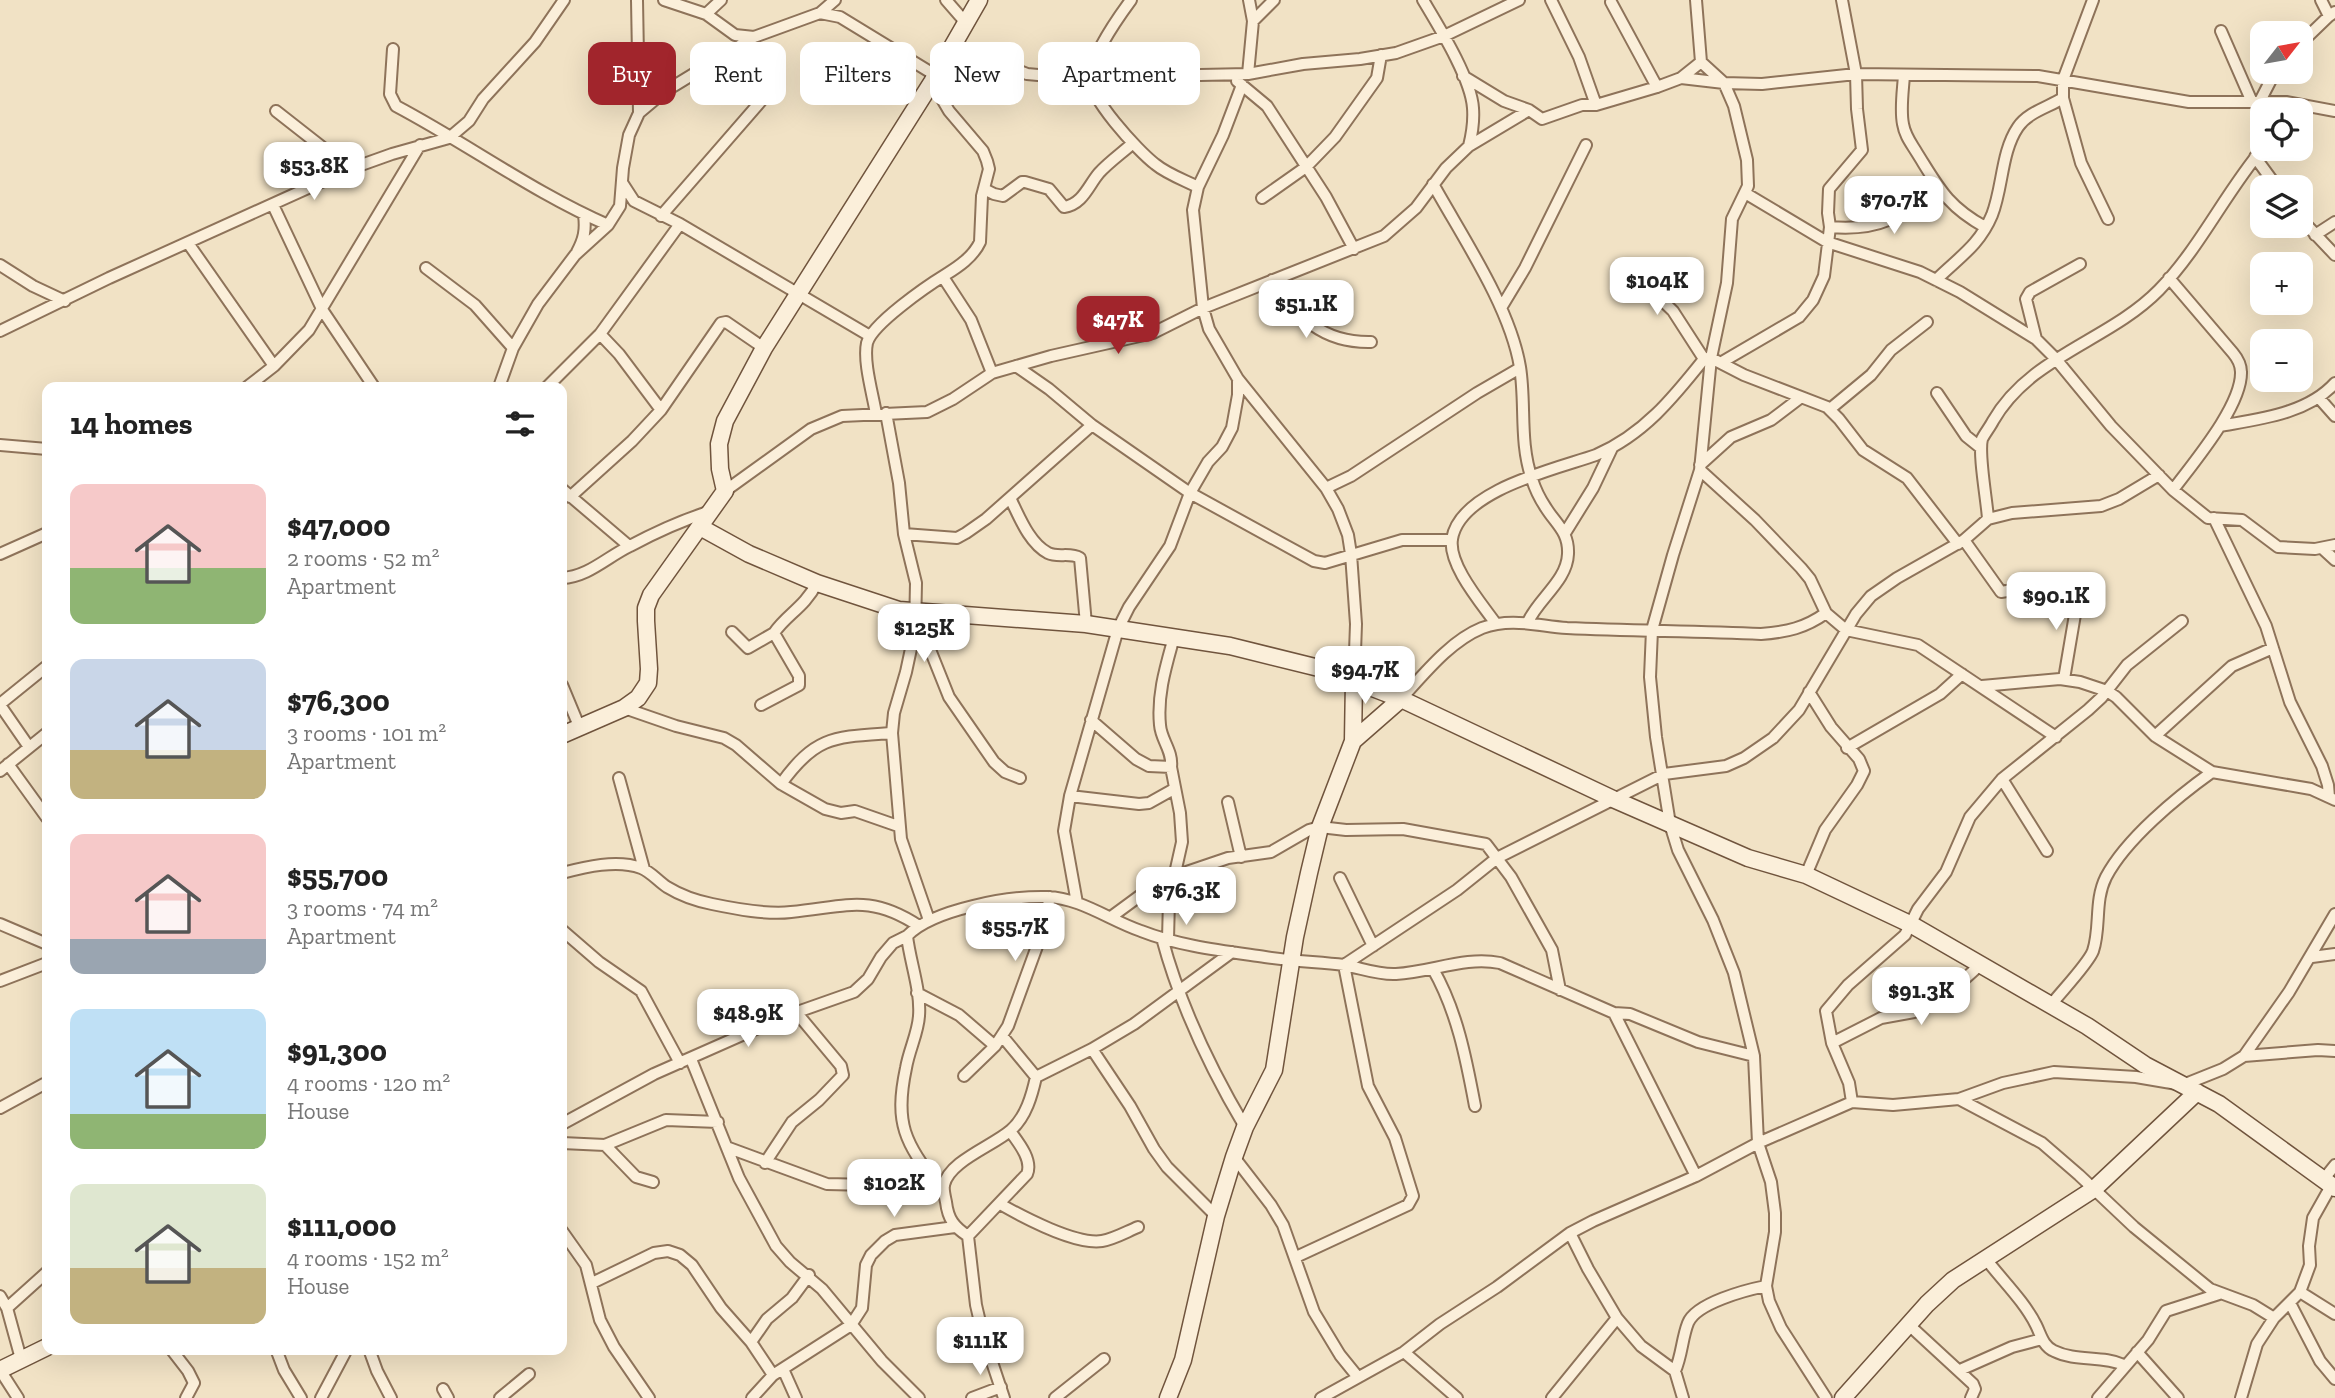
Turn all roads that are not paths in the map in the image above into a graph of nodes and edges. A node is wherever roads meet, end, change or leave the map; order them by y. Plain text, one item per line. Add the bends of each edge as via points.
1 (564, 0) edge
2 (638, 0) edge
3 (664, 0) edge
4 (721, 0) edge
5 (835, 0) edge
6 (946, 0) edge
7 (979, 0) edge
8 (1131, 0) edge
9 (1249, 0) edge
10 (1274, 0) edge
11 (1423, 0) edge
12 (1519, 0) edge
13 (1551, 0) edge
14 (1696, 0) edge
15 (1842, 0) edge
16 (2092, 0) edge
17 (2321, 0) edge
18 (1611, 2) dead end
19 (820, 13) junction
20 (706, 14) junction
21 (2332, 14) edge
22 (1253, 21) junction
23 (966, 23) junction
24 (2221, 31) dead end
25 (2314, 31) edge
26 (1444, 36) junction
27 (754, 37) junction
28 (954, 42) edge
29 (1106, 42) edge
30 (393, 49) dead end
31 (1381, 55) junction
32 (1701, 62) junction
33 (1248, 74) junction
34 (1856, 74) junction
35 (1200, 75) edge
36 (1229, 75) junction
37 (1903, 75) junction
38 (1463, 76) junction
39 (930, 77) edge
40 (1681, 78) junction
41 (2063, 80) junction
42 (1724, 83) junction
43 (930, 84) edge
44 (1242, 85) junction
45 (1657, 87) junction
46 (2063, 98) junction
47 (2253, 98) edge
48 (2250, 102) edge
49 (758, 105) edge
50 (946, 105) edge
51 (1104, 105) edge
52 (1596, 105) junction
53 (2313, 109) edge
54 (1529, 110) junction
55 (276, 111) dead end
56 (2335, 111) edge
57 (639, 113) junction
58 (449, 138) junction
59 (1133, 143) junction
60 (420, 145) junction
61 (1586, 145) dead end
62 (1469, 146) junction
63 (2253, 161) edge
64 (1306, 167) junction
65 (350, 170) junction
66 (623, 184) junction
67 (1433, 184) junction
68 (1934, 184) junction
69 (1198, 187) junction
70 (984, 189) junction
71 (1745, 193) junction
72 (1262, 198) dead end
73 (634, 201) junction
74 (273, 205) junction
75 (620, 206) junction
76 (584, 215) junction
77 (661, 216) junction
78 (2108, 219) dead end
79 (2335, 222) edge
80 (680, 224) junction
81 (608, 225) junction
82 (1830, 227) junction
83 (1985, 227) junction
84 (2313, 233) edge
85 (2315, 235) junction
86 (1827, 242) junction
87 (188, 243) junction
88 (1354, 249) junction
89 (575, 255) junction
90 (2335, 255) edge
91 (2080, 264) dead end
92 (0, 265) edge
93 (1619, 266) dead end
94 (426, 268) dead end
95 (943, 277) junction
96 (2169, 278) junction
97 (1272, 280) junction
98 (1936, 280) junction
99 (799, 294) junction
100 (65, 300) junction
101 (1203, 308) junction
102 (1501, 308) junction
103 (323, 311) junction
104 (1927, 322) dead end
105 (0, 331) edge
106 (600, 334) junction
107 (870, 336) junction
108 (2036, 339) junction
109 (1371, 342) dead end
110 (513, 348) junction
111 (764, 348) junction
112 (1708, 358) junction
113 (2055, 358) junction
114 (1723, 362) junction
115 (274, 366) junction
116 (1016, 366) junction
117 (1520, 368) junction
118 (992, 373) junction
119 (1238, 379) junction
120 (253, 382) edge
121 (371, 382) edge
122 (501, 382) edge
123 (552, 382) edge
124 (2335, 383) edge
125 (1937, 393) dead end
126 (1800, 398) junction
127 (2319, 398) junction
128 (1830, 409) junction
129 (661, 410) junction
130 (881, 413) junction
131 (2335, 416) edge
132 (1092, 425) junction
133 (2220, 426) junction
134 (0, 445) edge
135 (1612, 448) junction
136 (1982, 448) junction
137 (42, 449) edge
138 (1700, 468) junction
139 (2159, 475) junction
140 (1531, 478) junction
141 (1326, 488) junction
142 (2173, 490) junction
143 (725, 491) junction
144 (567, 492) edge
145 (1190, 493) junction
146 (567, 494) edge
147 (1010, 498) junction
148 (711, 511) junction
149 (2214, 518) junction
150 (1988, 519) junction
151 (700, 527) junction
152 (1565, 533) junction
153 (904, 534) junction
154 (42, 535) edge
155 (1452, 540) junction
156 (1961, 542) junction
157 (2335, 545) edge
158 (629, 546) junction
159 (2323, 549) junction
160 (0, 554) edge
161 (1351, 554) junction
162 (2335, 560) edge
163 (567, 579) edge
164 (817, 583) junction
165 (2019, 589) dead end
166 (2079, 591) dead end
167 (914, 613) junction
168 (1826, 613) junction
169 (2182, 621) dead end
170 (1528, 622) junction
171 (1086, 624) junction
172 (1496, 624) junction
173 (1118, 629) junction
174 (915, 630) junction
175 (1652, 630) junction
176 (1846, 630) junction
177 (732, 632) dead end
178 (774, 633) junction
179 (1174, 637) junction
180 (2273, 648) junction
181 (42, 670) edge
182 (1962, 674) junction
183 (2064, 679) junction
184 (1354, 680) junction
185 (1982, 686) junction
186 (2107, 691) junction
187 (1809, 692) junction
188 (567, 697) edge
189 (1401, 699) junction
190 (0, 704) edge
191 (761, 705) dead end
192 (624, 708) junction
193 (1091, 720) junction
194 (579, 726) junction
195 (567, 732) edge
196 (892, 733) junction
197 (2155, 736) junction
198 (42, 737) edge
199 (2056, 737) junction
200 (1353, 741) junction
201 (29, 747) junction
202 (1847, 748) junction
203 (1171, 767) junction
204 (4, 768) edge
205 (2212, 772) junction
206 (1664, 774) junction
207 (619, 778) dead end
208 (1020, 778) dead end
209 (2002, 779) junction
210 (781, 784) junction
211 (1174, 789) junction
212 (1070, 796) junction
213 (1613, 799) junction
214 (2332, 799) edge
215 (1228, 802) dead end
216 (42, 812) edge
217 (1670, 824) junction
218 (898, 826) junction
219 (1321, 827) junction
220 (2047, 850) dead end
221 (1241, 857) junction
222 (1497, 858) junction
223 (644, 869) junction
224 (567, 872) edge
225 (1806, 874) junction
226 (1172, 877) junction
227 (1340, 878) dead end
228 (1050, 897) junction
229 (1077, 903) junction
230 (2335, 914) edge
231 (1111, 917) junction
232 (924, 923) junction
233 (0, 924) edge
234 (1912, 925) junction
235 (567, 934) edge
236 (906, 936) junction
237 (1165, 938) junction
238 (42, 942) edge
239 (1373, 946) junction
240 (1232, 952) junction
241 (2335, 954) edge
242 (2312, 957) junction
243 (1291, 960) junction
244 (42, 965) edge
245 (1344, 965) junction
246 (1980, 965) junction
247 (1433, 968) junction
248 (0, 981) edge
249 (1179, 990) junction
250 (1560, 990) junction
251 (917, 993) junction
252 (2050, 1006) junction
253 (796, 1012) junction
254 (1614, 1013) junction
255 (999, 1042) junction
256 (1832, 1043) junction
257 (1092, 1049) junction
258 (2335, 1051) edge
259 (1754, 1056) junction
260 (2244, 1056) junction
261 (691, 1059) junction
262 (680, 1063) junction
263 (964, 1076) dead end
264 (1036, 1077) junction
265 (42, 1085) edge
266 (2190, 1088) junction
267 (1959, 1099) junction
268 (1852, 1102) junction
269 (1475, 1106) dead end
270 (0, 1108) edge
271 (567, 1121) edge
272 (718, 1122) junction
273 (1245, 1127) junction
274 (1010, 1131) junction
275 (567, 1143) edge
276 (1758, 1143) junction
277 (605, 1145) junction
278 (729, 1149) junction
279 (1234, 1157) junction
280 (765, 1163) junction
281 (2335, 1165) edge
282 (1696, 1176) junction
283 (653, 1182) dead end
284 (2330, 1185) edge
285 (941, 1186) junction
286 (2094, 1189) junction
287 (1000, 1204) junction
288 (1216, 1216) junction
289 (955, 1227) junction
290 (1138, 1227) dead end
291 (1570, 1233) junction
292 (968, 1236) junction
293 (567, 1238) edge
294 (1296, 1257) junction
295 (1986, 1259) junction
296 (809, 1275) junction
297 (42, 1276) edge
298 (592, 1283) junction
299 (1766, 1286) junction
300 (2300, 1292) junction
301 (2219, 1294) junction
302 (0, 1296) edge
303 (2290, 1303) junction
304 (7, 1308) junction
305 (2335, 1314) edge
306 (1617, 1318) junction
307 (2274, 1318) junction
308 (851, 1325) junction
309 (1909, 1325) junction
310 (2042, 1339) junction
311 (751, 1342) junction
312 (42, 1349) edge
313 (1404, 1352) junction
314 (2137, 1352) junction
315 (175, 1355) edge
316 (278, 1355) edge
317 (344, 1355) edge
318 (372, 1355) edge
319 (21, 1359) junction
320 (1104, 1359) dead end
321 (2124, 1365) junction
322 (0, 1370) edge
323 (1960, 1370) junction
324 (1675, 1371) junction
325 (778, 1372) junction
326 (529, 1374) dead end
327 (1357, 1376) junction
328 (2335, 1379) edge
329 (909, 1389) junction
330 (1003, 1393) edge
331 (18, 1398) edge
332 (186, 1398) edge
333 (302, 1398) edge
334 (321, 1398) edge
335 (391, 1398) edge
336 (500, 1398) edge
337 (649, 1398) edge
338 (752, 1398) edge
339 (796, 1398) edge
340 (901, 1398) edge
341 (919, 1398) edge
342 (972, 1398) edge
343 (1055, 1398) edge
344 (1168, 1398) edge
345 (1321, 1398) edge
346 (1457, 1398) edge
347 (1552, 1398) edge
348 (1683, 1398) edge
349 (1825, 1398) edge
350 (1843, 1398) edge
351 (1971, 1398) edge
352 (2098, 1398) edge
353 (2178, 1398) edge
354 (2241, 1398) edge

1 - 58 street via 469,121
2 - 57 street
3 - 20 street
4 - 20 street
5 - 19 street
6 - 23 street
7 - 23 street
8 - 29 street
9 - 22 street
10 - 22 street
11 - 26 street
12 - 26 street
13 - 52 street
14 - 32 street
15 - 34 street
16 - 41 street
17 - 21 street
18 - 45 street
19 - 27 street
19 - 39 street via 840,17
20 - 27 street via 736,35
21 - 25 street
22 - 33 street
23 - 28 street
24 - 47 street
26 - 31 street
26 - 38 street
27 - 57 street via 664,92
30 - 58 street via 390,94 396,106
31 - 33 street
31 - 64 street via 1380,71 1369,91
32 - 40 street
32 - 42 street
33 - 36 street
34 - 37 street
34 - 42 street via 1762,84
34 - 82 street via 1863,150 1829,189
35 - 36 street
36 - 44 street
37 - 41 street
37 - 68 street via 1906,138
38 - 54 street
38 - 62 street via 1473,106
40 - 42 street
40 - 45 street
41 - 46 street
41 - 48 street via 2189,102
42 - 71 street via 1747,160
43 - 99 street
44 - 64 street via 1267,106
44 - 69 street
45 - 52 street
46 - 78 street via 2081,163
46 - 83 street via 2018,127
49 - 77 street
50 - 70 street via 983,151 989,169
51 - 59 street
52 - 54 street via 1582,105 1542,119
53 - 56 street
54 - 62 street
55 - 65 street
57 - 66 street via 629,135
58 - 60 street
58 - 76 street
59 - 69 street via 1157,167
59 - 70 street via 1069,207 1049,190 1025,182 999,197
60 - 65 street
60 - 103 street
61 - 102 street
62 - 67 street
63 - 96 street
64 - 72 street
64 - 88 street
65 - 74 street
66 - 73 street
66 - 75 street
67 - 88 street via 1398,225
67 - 102 street
68 - 82 street via 1911,207 1885,223
68 - 83 street via 1956,208
69 - 101 street via 1193,210
70 - 95 street via 980,242
71 - 86 street
71 - 112 street via 1732,219 1727,283
73 - 75 street
73 - 77 street
74 - 87 street
74 - 103 street
75 - 81 street
76 - 81 street
76 - 89 street via 586,228
77 - 80 street
79 - 85 street
80 - 99 street
80 - 106 street
81 - 89 street
82 - 86 street
83 - 98 street via 1969,252
84 - 85 street
85 - 90 street
86 - 98 street
86 - 114 street via 1824,276 1808,307
87 - 100 street
87 - 115 street
88 - 97 street
89 - 110 street via 538,304
91 - 108 street via 2030,292 2026,299
92 - 100 street
93 - 112 street via 1674,311
94 - 110 street via 475,305
95 - 107 street
95 - 118 street via 971,320
96 - 113 street via 2124,319
96 - 133 street via 2239,361 2241,380
97 - 101 street
97 - 109 street via 1294,310 1319,330 1346,341
98 - 108 street
99 - 107 street
99 - 111 street
100 - 105 street
101 - 116 street via 1153,333
101 - 119 street via 1209,329
102 - 117 street
103 - 115 street
103 - 121 street
104 - 128 street
106 - 123 street
106 - 129 street
107 - 130 street via 866,356
108 - 113 street
110 - 122 street
111 - 129 street via 726,321 721,323
111 - 143 street via 725,421 719,444
112 - 114 street
112 - 135 street via 1672,400
112 - 138 street
113 - 136 street via 2003,407 1982,440
113 - 139 street
114 - 126 street
115 - 120 street
116 - 118 street
116 - 132 street
117 - 140 street
117 - 141 street
118 - 130 street via 927,412
119 - 141 street
119 - 145 street via 1232,428
124 - 127 street
125 - 136 street via 1966,436
126 - 128 street
126 - 138 street via 1771,421 1731,437
127 - 131 street
127 - 133 street via 2270,416
128 - 156 street via 1863,450 1907,478
129 - 144 street via 632,441
130 - 143 street via 824,422
130 - 153 street via 899,483
132 - 145 street
132 - 147 street
133 - 142 street
134 - 137 street
135 - 140 street
135 - 152 street
136 - 150 street
138 - 168 street via 1801,568
138 - 175 street
139 - 142 street
139 - 150 street via 2101,506
140 - 152 street
140 - 155 street via 1490,492 1462,517
141 - 161 street via 1343,522
142 - 149 street via 2196,510
143 - 148 street
145 - 161 street via 1314,561 1325,563
145 - 173 street via 1170,546
146 - 158 street
147 - 153 street via 957,538
147 - 171 street via 1035,542 1049,554 1080,558
148 - 151 street
148 - 158 street
149 - 159 street via 2242,520 2278,547
149 - 180 street
150 - 156 street
151 - 164 street via 749,555
151 - 192 street via 651,595 646,608 648,683
152 - 170 street via 1567,563
153 - 167 street via 916,583
154 - 160 street
155 - 161 street via 1402,540
155 - 172 street via 1460,572
156 - 165 street via 2001,592
156 - 176 street via 1871,596
157 - 159 street
158 - 163 street
159 - 162 street
161 - 184 street
164 - 167 street
164 - 178 street via 800,609
166 - 183 street
167 - 171 street
167 - 174 street
168 - 175 street via 1791,631 1761,634
168 - 176 street
169 - 186 street via 2127,665
170 - 172 street
170 - 175 street via 1564,628
171 - 173 street
172 - 189 street via 1457,643
173 - 179 street
173 - 193 street
174 - 196 street
174 - 208 street via 929,647 949,697 988,755 1004,772
175 - 206 street via 1650,677
176 - 182 street via 1918,645
176 - 187 street
177 - 178 street via 748,648
178 - 191 street via 800,680 796,688
179 - 184 street via 1230,646
179 - 203 street via 1161,685 1159,722 1172,757
180 - 197 street via 2232,666
180 - 214 street via 2290,702 2322,766
181 - 190 street
182 - 185 street
182 - 202 street via 1940,694
183 - 185 street
183 - 186 street
184 - 189 street
184 - 200 street
185 - 199 street
186 - 197 street
186 - 199 street
187 - 202 street
187 - 206 street via 1773,738 1744,758 1726,766
188 - 194 street
189 - 200 street
189 - 213 street
190 - 201 street
192 - 194 street
192 - 210 street via 723,738
193 - 203 street via 1136,759 1149,766
193 - 212 street
194 - 195 street
196 - 210 street via 825,742 805,754
196 - 218 street
197 - 205 street
198 - 201 street
199 - 209 street
200 - 219 street
201 - 204 street
202 - 225 street via 1859,759 1864,774 1825,830
203 - 211 street
204 - 216 street
205 - 214 street via 2311,789
205 - 252 street via 2151,822 2106,877 2092,952
206 - 213 street
206 - 217 street
207 - 223 street
209 - 220 street
209 - 234 street via 1970,817 1946,872 1918,909
210 - 218 street via 834,813 855,811
211 - 212 street via 1149,803
211 - 226 street via 1182,842
212 - 229 street via 1064,831
213 - 217 street
213 - 222 street
215 - 221 street
217 - 225 street via 1748,858
217 - 259 street via 1734,973
218 - 232 street
219 - 221 street via 1271,852
219 - 222 street via 1403,829 1440,835 1486,844
219 - 243 street
221 - 226 street
222 - 239 street
222 - 250 street via 1552,950
223 - 224 street via 596,866
223 - 232 street via 667,887 711,904 789,913 851,903 877,905
225 - 234 street
226 - 231 street
226 - 237 street
227 - 239 street
228 - 229 street
228 - 232 street via 995,901
228 - 255 street via 1025,984
229 - 231 street
230 - 242 street
231 - 237 street
232 - 236 street
233 - 238 street
234 - 246 street
234 - 256 street via 1826,1012
235 - 262 street via 641,992
236 - 251 street
236 - 253 street via 893,943 854,992
237 - 240 street
237 - 249 street
239 - 245 street
240 - 243 street
240 - 249 street
241 - 242 street
242 - 260 street
243 - 245 street
243 - 273 street via 1274,1070
244 - 248 street
245 - 247 street via 1394,974
245 - 294 street via 1368,1086 1395,1138 1413,1196 1408,1205
246 - 252 street
246 - 256 street via 1940,1001 1881,1018
247 - 250 street via 1483,960
247 - 269 street via 1457,1023
249 - 257 street
249 - 273 street via 1211,1066
250 - 254 street
251 - 255 street
251 - 285 street via 919,1017 903,1089 904,1131 911,1149
252 - 266 street
253 - 261 street
253 - 280 street via 841,1066 843,1075 792,1122
254 - 259 street via 1630,1014 1698,1042
254 - 282 street
255 - 263 street
255 - 264 street
256 - 268 street
257 - 264 street
257 - 288 street via 1167,1167
258 - 260 street
259 - 276 street
260 - 266 street
261 - 262 street
261 - 272 street
262 - 271 street
264 - 274 street via 1025,1110
265 - 270 street
266 - 267 street via 2136,1077 2054,1072
266 - 284 street
266 - 286 street
267 - 268 street via 1894,1105
267 - 286 street via 2042,1143
268 - 276 street
272 - 277 street via 666,1120
272 - 278 street
273 - 279 street
274 - 285 street via 956,1167
274 - 287 street via 1030,1168
275 - 277 street
276 - 282 street
276 - 299 street via 1772,1182 1775,1213
277 - 283 street via 636,1177
278 - 280 street
278 - 296 street via 739,1178 776,1246
279 - 288 street
279 - 294 street via 1271,1205
280 - 285 street via 827,1184 904,1191
281 - 284 street
282 - 291 street
284 - 300 street via 2313,1218 2310,1265
285 - 289 street
286 - 295 street
286 - 301 street via 2169,1257
287 - 290 street via 1088,1241
287 - 292 street
288 - 344 street via 1183,1360
289 - 292 street
289 - 308 street via 895,1235 885,1241 866,1265 862,1308
291 - 306 street
291 - 313 street
292 - 330 street via 976,1305
293 - 298 street via 586,1265
294 - 327 street via 1314,1312
295 - 309 street via 1953,1280
295 - 310 street via 2022,1304
296 - 308 street
296 - 311 street
297 - 304 street
298 - 311 street via 654,1253 680,1255
298 - 337 street via 600,1320
299 - 324 street via 1718,1300 1696,1314 1688,1322
299 - 349 street via 1782,1328
300 - 303 street
300 - 305 street
301 - 307 street via 2253,1305
301 - 314 street via 2166,1311
302 - 304 street
303 - 307 street
303 - 328 street via 2320,1361
304 - 319 street
306 - 324 street via 1641,1346
306 - 347 street
307 - 354 street via 2254,1351
308 - 325 street
308 - 329 street
309 - 323 street
309 - 350 street
310 - 321 street via 2068,1356
310 - 323 street
311 - 325 street
312 - 319 street
313 - 327 street
313 - 346 street
314 - 321 street
314 - 353 street
315 - 332 street via 194,1383
316 - 333 street
317 - 334 street
318 - 335 street
319 - 322 street
320 - 343 street
321 - 352 street
322 - 331 street
323 - 351 street via 1975,1389
324 - 348 street
325 - 338 street
325 - 339 street
326 - 336 street
327 - 345 street
329 - 340 street
329 - 341 street
330 - 342 street

